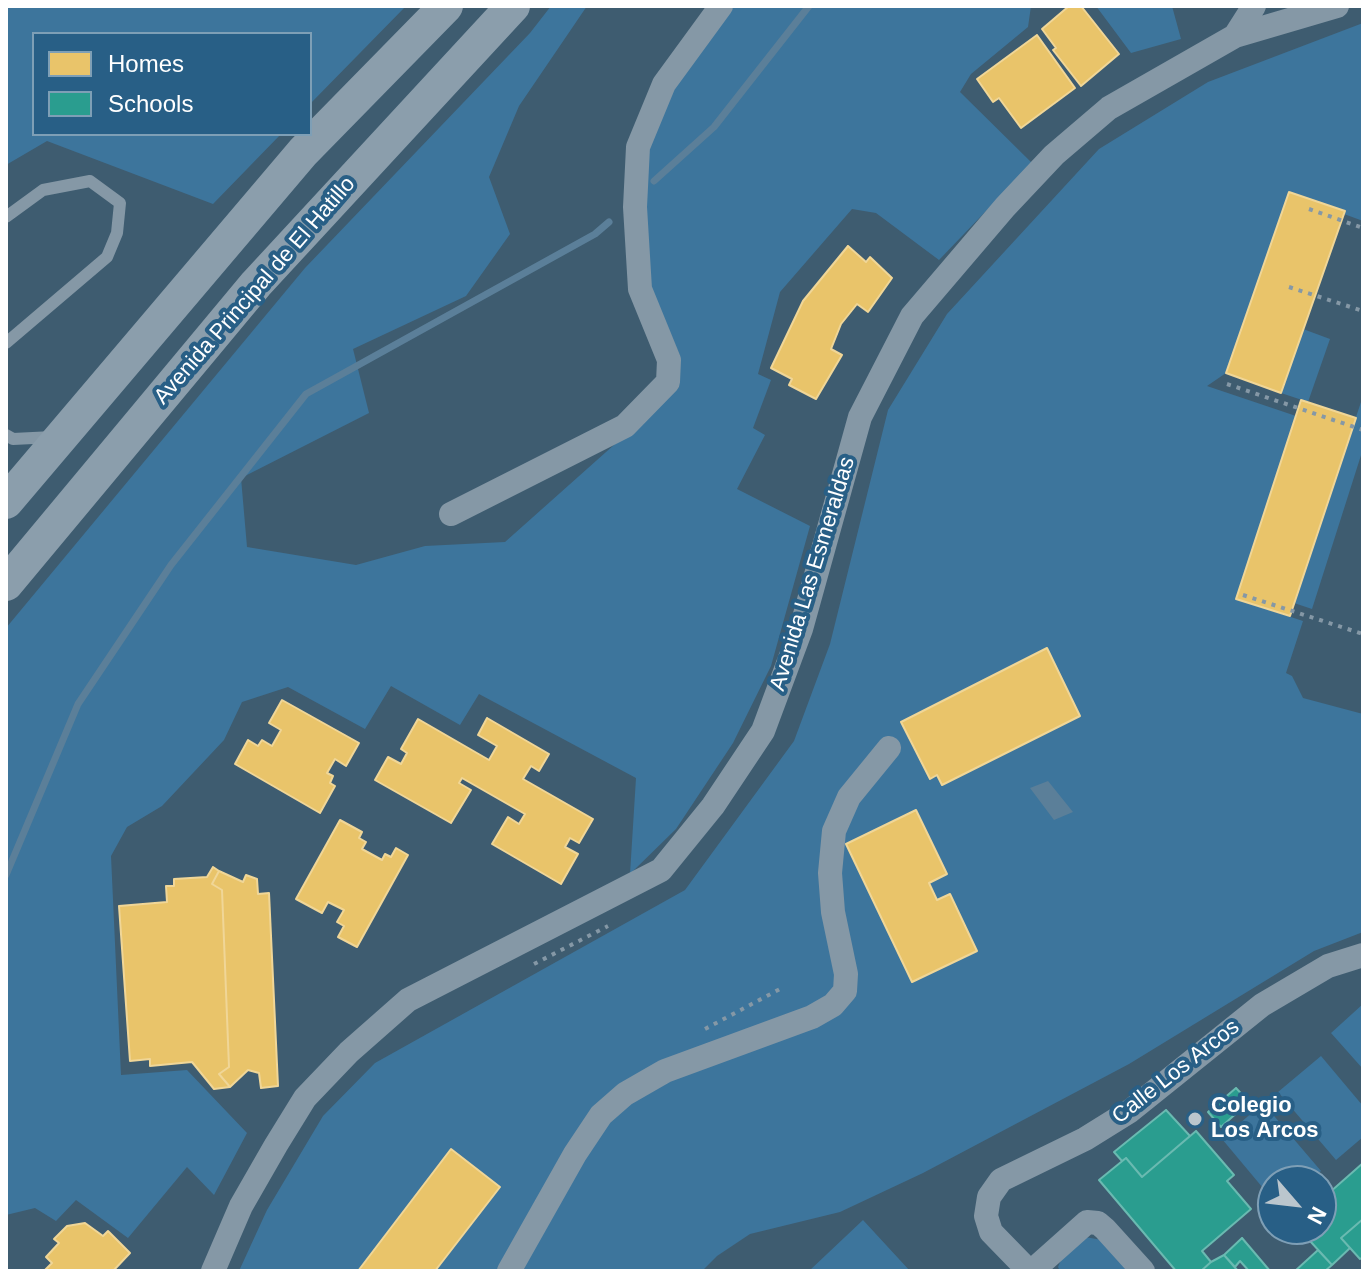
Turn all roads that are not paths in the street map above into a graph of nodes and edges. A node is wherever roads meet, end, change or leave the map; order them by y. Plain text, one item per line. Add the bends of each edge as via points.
1 (446, 6) edge
2 (513, 6) edge
3 (721, 6) edge
4 (1254, 6) edge
5 (1337, 6) edge
6 (1235, 36) junction
7 (6, 217) edge
8 (6, 343) edge
9 (6, 435) edge
10 (60, 436) junction
11 (6, 502) edge
12 (451, 514) dead end
13 (6, 584) edge
14 (889, 748) dead end
15 (1363, 955) edge
16 (213, 1271) edge
17 (509, 1271) edge
18 (1031, 1271) edge
19 (1143, 1271) edge

1 - 10 main road via 303,152
2 - 13 main road, Avenida Principal de El Hatillo via 256,284
3 - 12 street via 664,84 638,147 640,289 669,360 668,382 625,426
4 - 6 street
5 - 6 street, Avenida Las Esmeraldas
6 - 16 street, Avenida Las Esmeraldas via 1109,108 1054,155 912,316 860,417 801,629 763,731 713,806 661,870 408,1000 349,1052 305,1098 241,1206
7 - 8 lane via 43,190 90,181 120,203 117,233 107,257
9 - 10 lane
10 - 11 main road
14 - 17 street via 849,797 834,831 830,873 845,991 812,1017 665,1071 625,1094 601,1115 575,1154
15 - 18 street, Calle Los Arcos via 1328,966 1262,1005 1130,1111 1001,1180 989,1197 986,1216 991,1232
18 - 19 street via 1087,1222 1105,1229

